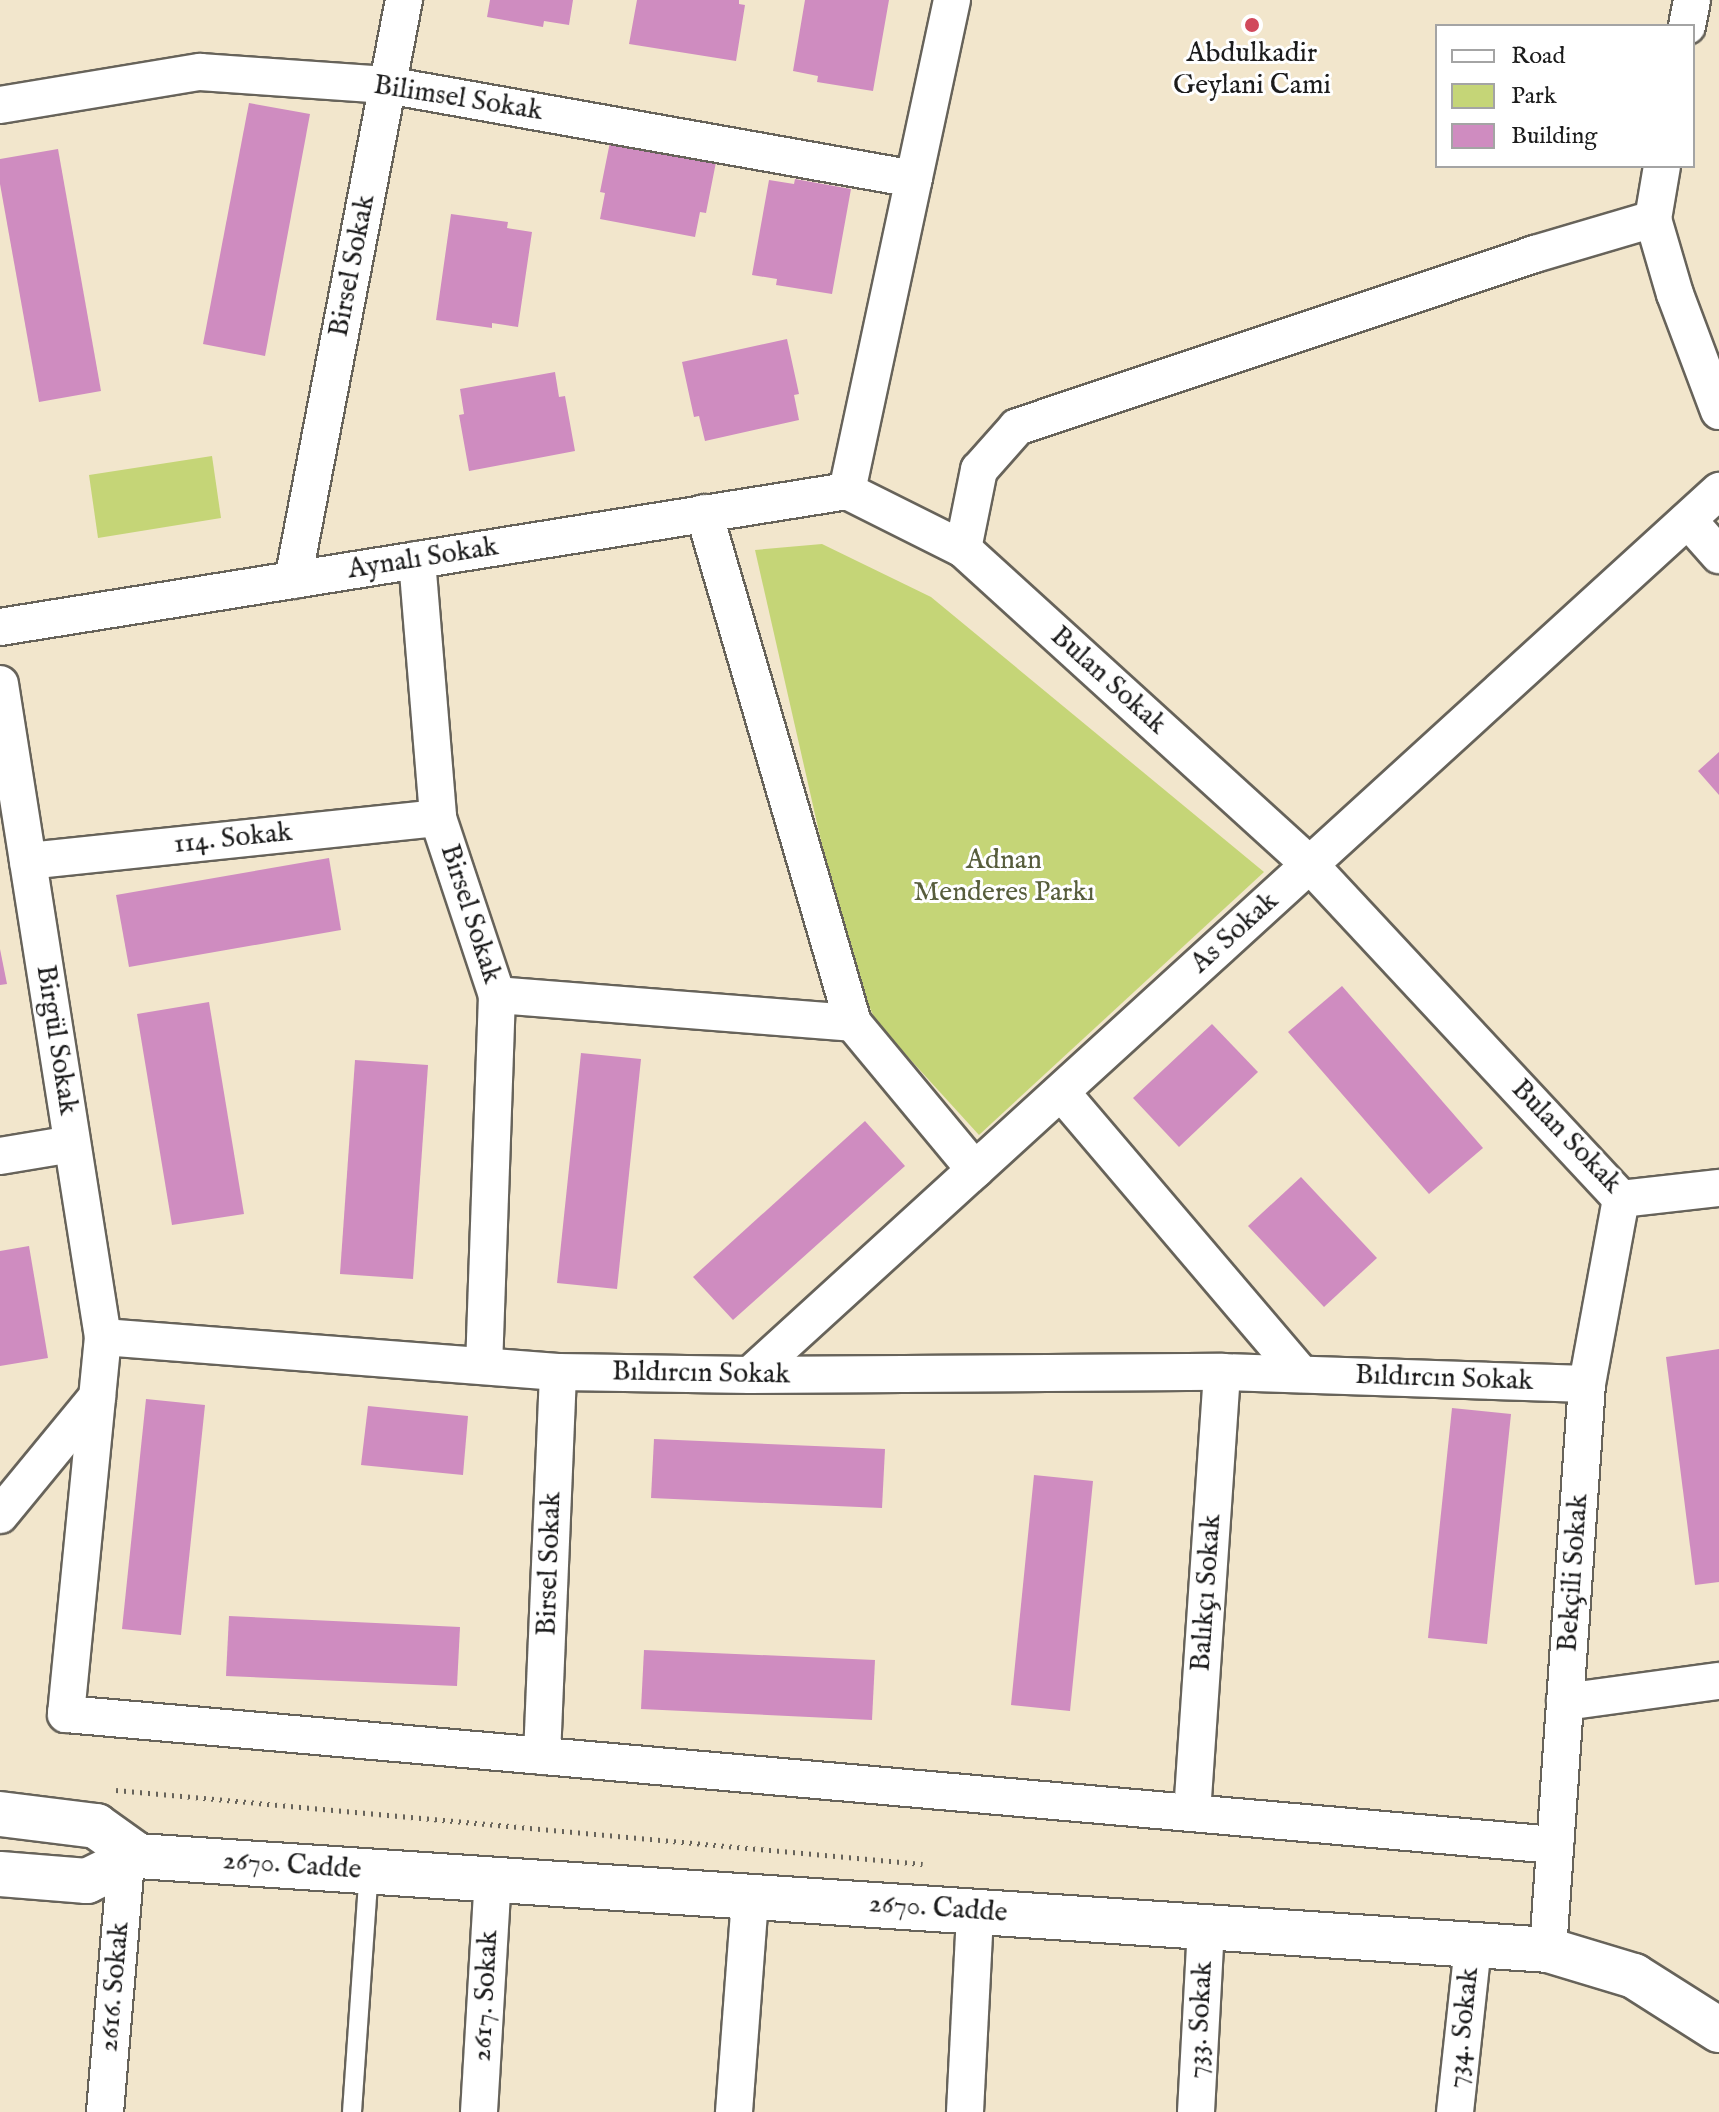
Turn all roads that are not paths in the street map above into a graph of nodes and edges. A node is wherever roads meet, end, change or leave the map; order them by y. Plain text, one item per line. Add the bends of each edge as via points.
1 (404, 0) edge
2 (952, 0) edge
3 (1692, 0) edge
4 (1687, 24) edge
5 (387, 85) junction
6 (0, 105) edge
7 (1662, 168) edge
8 (914, 179) junction
9 (1653, 219) junction
10 (1719, 411) edge
11 (847, 491) junction
12 (1719, 491) edge
13 (704, 513) junction
14 (1688, 520) junction
15 (963, 549) junction
16 (1719, 555) edge
17 (417, 560) junction
18 (293, 580) junction
19 (0, 627) edge
20 (0, 684) edge
21 (438, 818) junction
22 (28, 861) junction
23 (1310, 865) junction
24 (497, 995) junction
25 (853, 1023) junction
26 (1061, 1092) junction
27 (72, 1144) junction
28 (0, 1156) edge
29 (975, 1170) junction
30 (1719, 1188) edge
31 (1621, 1199) junction
32 (103, 1337) junction
33 (484, 1366) junction
34 (558, 1372) junction
35 (1222, 1372) junction
36 (1301, 1374) junction
37 (750, 1375) junction
38 (1587, 1384) junction
39 (97, 1397) junction
40 (0, 1515) edge
41 (1719, 1681) edge
42 (1565, 1702) junction
43 (542, 1756) junction
44 (1192, 1813) junction
45 (0, 1814) edge
46 (1555, 1845) junction
47 (132, 1859) junction
48 (369, 1871) junction
49 (0, 1874) edge
50 (493, 1879) junction
51 (750, 1897) junction
52 (975, 1912) junction
53 (1206, 1927) junction
54 (1473, 1945) junction
55 (1548, 1950) junction
56 (1719, 2030) edge
57 (105, 2112) edge
58 (352, 2112) edge
59 (479, 2112) edge
60 (734, 2112) edge
61 (965, 2112) edge
62 (1196, 2112) edge
63 (1455, 2112) edge

1 - 5 street, Birsel Sokak
2 - 8 street
3 - 4 street
5 - 6 street, Bilimsel Sokak via 200,72
5 - 8 street, Bilimsel Sokak
5 - 18 street, Birsel Sokak
7 - 9 street
8 - 11 street
9 - 10 street
9 - 15 street via 1017,427 979,470
11 - 13 street, Aynalı Sokak
11 - 15 street, Bulan Sokak
12 - 14 street, As Sokak
13 - 17 street, Aynalı Sokak
13 - 25 street
14 - 16 street
14 - 23 street, As Sokak
15 - 23 street, Bulan Sokak
17 - 18 street, Aynalı Sokak
17 - 21 street, Birsel Sokak
18 - 19 street, Aynalı Sokak
20 - 22 street, Birgül Sokak
21 - 22 street, 114. Sokak
21 - 24 street, Birsel Sokak
22 - 27 street, Birgül Sokak
23 - 26 street, As Sokak
23 - 31 street, Bulan Sokak
24 - 25 street
24 - 33 street, Birsel Sokak
25 - 29 street
26 - 29 street, As Sokak
26 - 36 street
27 - 28 street
27 - 32 street, Birgül Sokak
29 - 37 street, As Sokak
30 - 31 street, Bulan Sokak
31 - 38 street, Bekçili Sokak
32 - 33 street, Bıldırcın Sokak
32 - 39 street, Birgül Sokak
33 - 34 street, Bıldırcın Sokak
34 - 37 street, Bıldırcın Sokak
34 - 43 street, Birsel Sokak
35 - 36 street, Bıldırcın Sokak
35 - 37 street, Bıldırcın Sokak
35 - 44 street, Balıkçı Sokak
36 - 38 street, Bıldırcın Sokak
38 - 42 street, Bekçili Sokak
39 - 40 street
39 - 43 street, Birgül Sokak via 66,1714
41 - 42 street
42 - 46 street, Bekçili Sokak
43 - 44 street
44 - 46 street
45 - 47 main road via 96,1826
46 - 55 street, Bekçili Sokak
47 - 48 main road, 2670. Cadde
47 - 49 main road, 2670. Cadde via 87,1881
47 - 57 street, 2616. Sokak
48 - 50 main road, 2670. Cadde
48 - 58 lane
50 - 51 main road, 2670. Cadde
50 - 59 street, 2617. Sokak
51 - 52 main road, 2670. Cadde
51 - 60 street
52 - 53 main road, 2670. Cadde
52 - 61 street
53 - 54 main road, 2670. Cadde
53 - 62 street, 733. Sokak
54 - 55 main road, 2670. Cadde
54 - 63 street, 734. Sokak
55 - 56 main road, 2670. Cadde via 1634,1976

